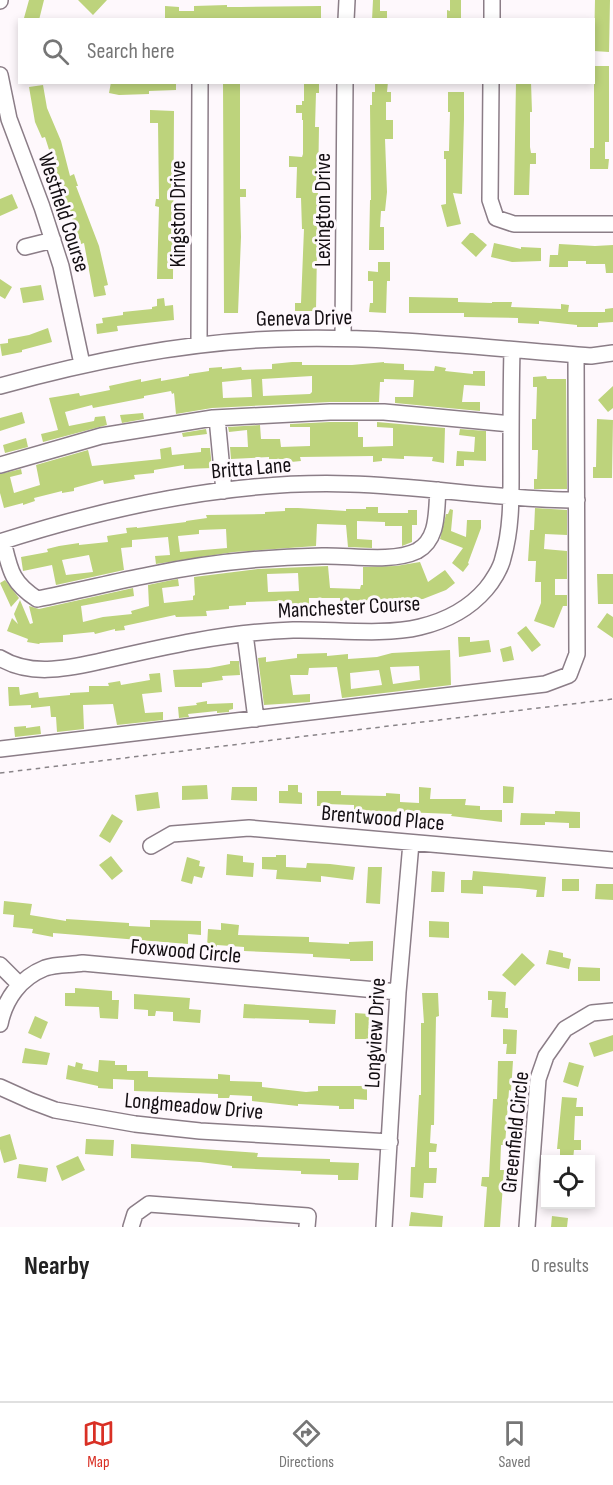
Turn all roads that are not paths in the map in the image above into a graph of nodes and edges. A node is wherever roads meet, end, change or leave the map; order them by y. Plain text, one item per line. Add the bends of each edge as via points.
1 (346, 0) edge
2 (492, 0) edge
3 (346, 18) edge
4 (492, 18) edge
5 (0, 75) edge
6 (200, 84) edge
7 (345, 84) edge
8 (491, 84) edge
9 (613, 224) edge
10 (53, 240) junction
11 (25, 248) dead end
12 (343, 338) junction
13 (199, 345) junction
14 (512, 350) junction
15 (613, 354) edge
16 (576, 355) junction
17 (82, 364) junction
18 (0, 386) edge
19 (217, 418) junction
20 (511, 424) junction
21 (0, 465) edge
22 (438, 490) junction
23 (224, 491) junction
24 (511, 497) junction
25 (577, 500) junction
26 (2, 541) edge
27 (245, 634) junction
28 (0, 658) edge
29 (256, 719) junction
30 (0, 749) edge
31 (411, 843) junction
32 (151, 846) dead end
33 (613, 860) edge
34 (0, 965) edge
35 (19, 984) junction
36 (398, 992) junction
37 (613, 1011) edge
38 (0, 1024) edge
39 (0, 1087) edge
40 (390, 1142) junction
41 (131, 1227) edge
42 (307, 1227) edge
43 (384, 1227) edge
44 (527, 1227) edge

1 - 3 street
2 - 4 street
5 - 10 street, Westfield Course via 9,119
6 - 13 street, Kingston Drive
7 - 12 street, Lexington Drive
8 - 9 street via 489,200 496,218 514,224
10 - 11 street
10 - 17 street, Westfield Course
12 - 13 street, Geneva Drive
12 - 14 street, Geneva Drive
13 - 17 street, Geneva Drive
14 - 16 street, Geneva Drive
14 - 20 street, Manchester Course
15 - 16 street, Geneva Drive
16 - 25 street
17 - 18 street, Geneva Drive
19 - 20 street via 384,412
19 - 21 street via 101,436
19 - 23 street
20 - 24 street, Manchester Course
22 - 23 street, Britta Lane via 348,484
22 - 24 street, Britta Lane
22 - 26 street via 433,534 426,544 405,555 230,562 37,599 12,574
23 - 26 street, Britta Lane via 130,506
24 - 25 street, Britta Lane
24 - 27 street, Manchester Course via 503,560 486,589 448,619 417,628
25 - 29 street via 577,654 569,675 545,684
27 - 28 street, Manchester Course via 180,643 72,668 40,670 9,664
27 - 29 street
29 - 30 street
31 - 32 street, Brentwood Place via 249,828 172,834
31 - 33 street, Brentwood Place
31 - 36 street, Longview Drive
34 - 35 street
35 - 36 street, Foxwood Circle via 46,968 83,963
35 - 38 street via 7,1002
36 - 40 street, Longview Drive
37 - 44 street, Greenfield Circle via 592,1013 565,1029 546,1056 538,1079
39 - 40 street, Longmeadow Drive via 55,1110 135,1124
40 - 43 street, Longview Drive
41 - 42 street via 135,1214 149,1204 308,1216

